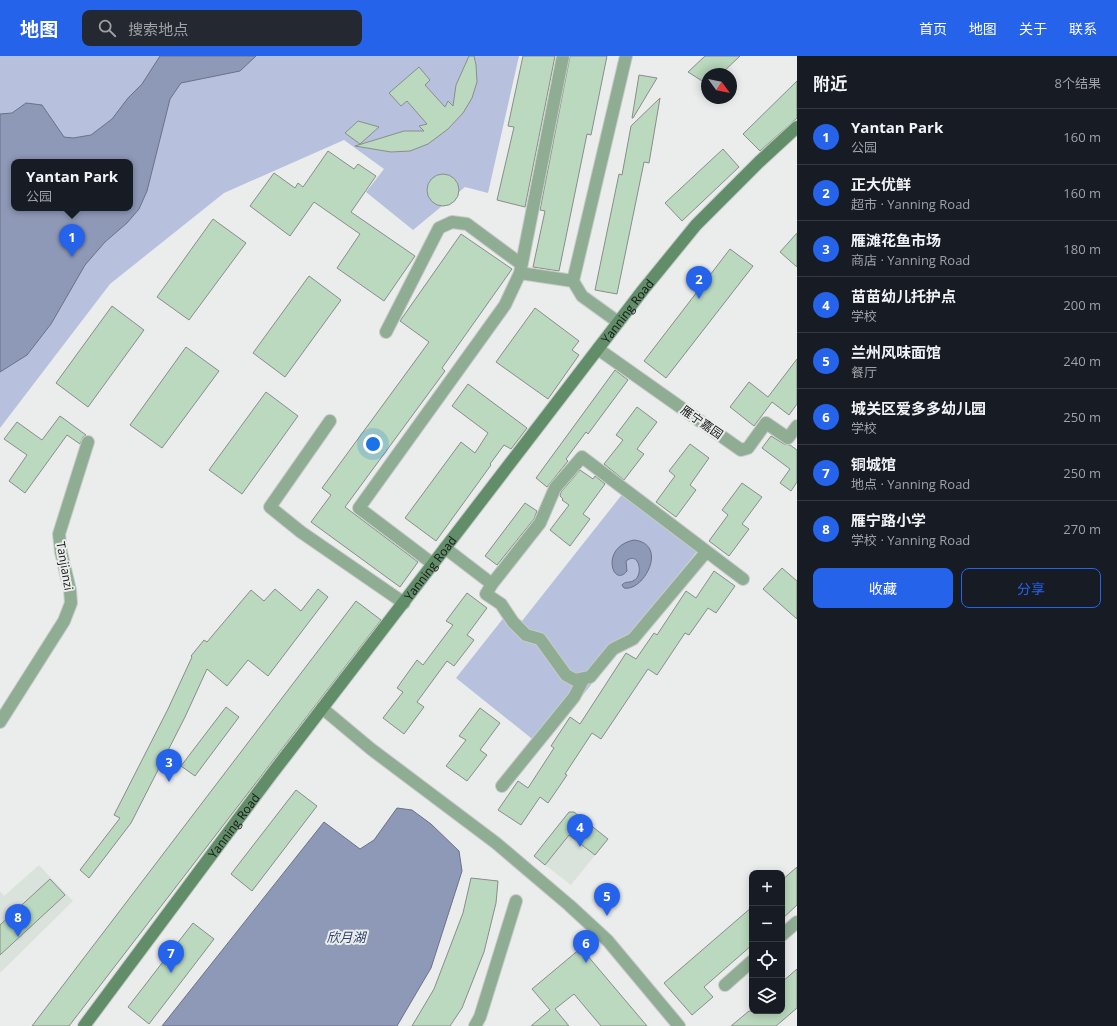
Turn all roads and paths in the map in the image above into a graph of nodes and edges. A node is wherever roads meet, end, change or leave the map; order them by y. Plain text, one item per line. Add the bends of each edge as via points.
1 (563, 56) edge
2 (626, 56) edge
3 (797, 127) edge
4 (521, 269) junction
5 (573, 281) junction
6 (618, 322) junction
7 (386, 332) dead end
8 (598, 349) junction
9 (330, 421) dead end
10 (797, 426) edge
11 (88, 442) dead end
12 (445, 548) junction
13 (706, 552) junction
14 (433, 564) junction
15 (743, 579) dead end
16 (492, 584) junction
17 (404, 603) junction
18 (584, 678) junction
19 (322, 708) junction
20 (0, 722) edge
21 (502, 786) dead end
22 (516, 901) dead end
23 (749, 964) edge
24 (725, 985) dead end
25 (84, 1026) edge
26 (475, 1026) edge
27 (679, 1026) edge

1 - 4 street
2 - 5 street
3 - 6 main road, Yanning Road via 696,225
4 - 5 street
4 - 7 street via 467,224 452,222 439,228
4 - 14 street via 505,305 359,508
5 - 6 street via 582,296
6 - 8 main road, Yanning Road
8 - 10 street, 雁宁嘉园 via 741,450 748,448 766,423 788,438
8 - 12 main road, Yanning Road
9 - 17 street via 270,507 301,532
11 - 20 street, Tanjianzi via 59,534 71,603 64,621
12 - 14 main road, Yanning Road
12 - 16 street
13 - 15 street
13 - 16 street via 582,456 555,488 540,523
13 - 18 street via 633,639 614,649 590,677
14 - 17 main road, Yanning Road
16 - 18 street via 486,594 501,604 513,622 526,635 540,639 566,675 575,680
17 - 19 main road, Yanning Road
18 - 21 street via 574,697
19 - 25 main road, Yanning Road
19 - 27 street via 371,749 496,843 569,905 608,941
22 - 26 street
23 - 24 street

